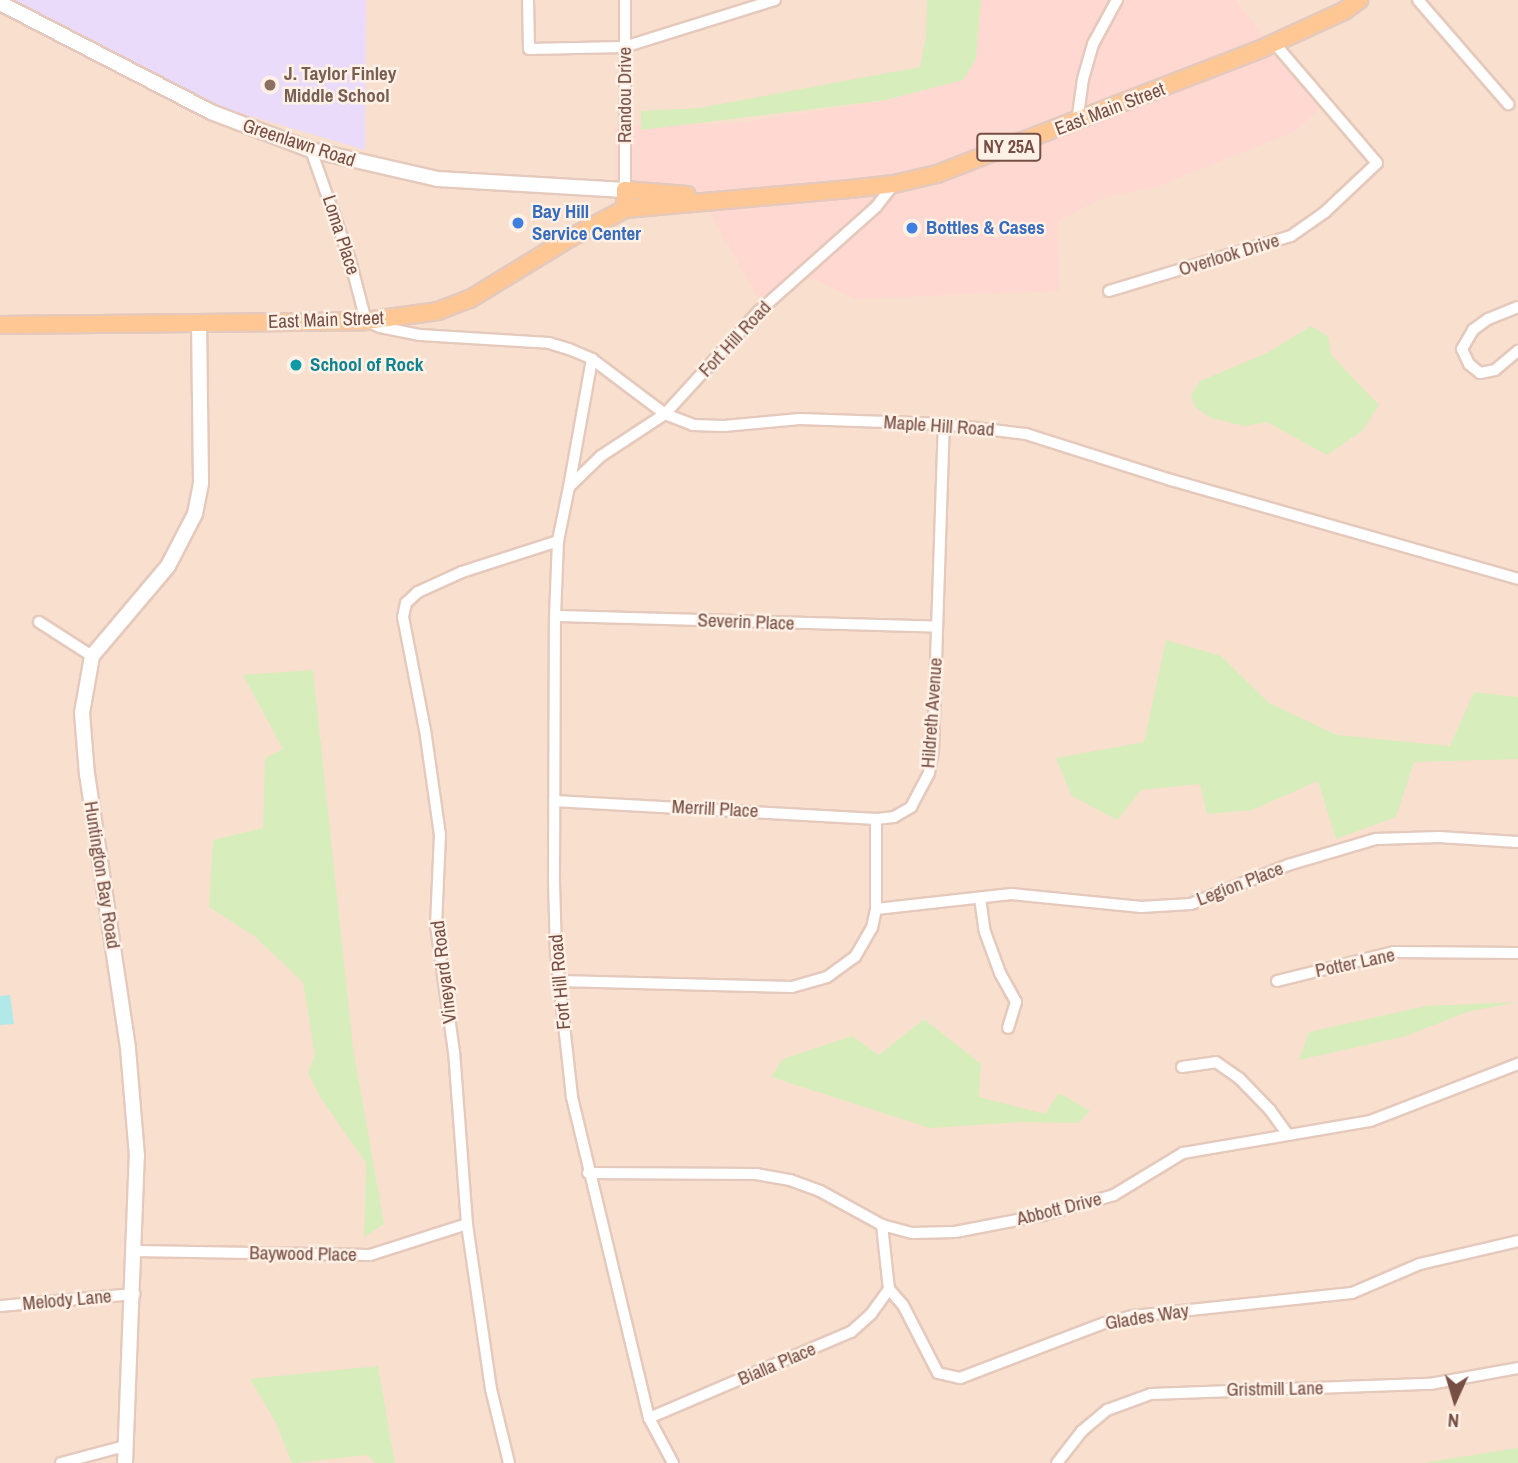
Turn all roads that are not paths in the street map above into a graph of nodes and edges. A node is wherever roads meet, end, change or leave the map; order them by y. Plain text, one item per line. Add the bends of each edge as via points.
1 (528, 0) edge
2 (625, 0) edge
3 (775, 0) edge
4 (1117, 0) edge
5 (1359, 0) edge
6 (1418, 0) edge
7 (0, 3) edge
8 (1274, 43) junction
9 (624, 47) junction
10 (1508, 104) dead end
11 (1077, 122) junction
12 (311, 150) junction
13 (894, 184) junction
14 (625, 190) junction
15 (724, 198) junction
16 (625, 209) junction
17 (1109, 290) dead end
18 (1518, 307) edge
19 (366, 321) junction
20 (199, 323) junction
21 (0, 325) edge
22 (1518, 351) edge
23 (592, 359) junction
24 (665, 414) junction
25 (944, 424) junction
26 (569, 487) junction
27 (558, 541) junction
28 (1518, 579) edge
29 (555, 616) junction
30 (39, 622) dead end
31 (937, 627) junction
32 (92, 656) junction
33 (554, 801) junction
34 (876, 818) junction
35 (1518, 842) edge
36 (980, 898) junction
37 (876, 909) junction
38 (1518, 953) edge
39 (559, 981) junction
40 (1277, 981) dead end
41 (1008, 1028) dead end
42 (1518, 1064) edge
43 (1182, 1067) dead end
44 (1288, 1135) junction
45 (588, 1173) junction
46 (467, 1224) junction
47 (881, 1225) junction
48 (1518, 1241) edge
49 (135, 1251) junction
50 (889, 1289) junction
51 (134, 1294) junction
52 (0, 1306) edge
53 (1518, 1368) edge
54 (649, 1418) junction
55 (125, 1446) junction
56 (61, 1463) edge
57 (125, 1463) edge
58 (509, 1463) edge
59 (673, 1463) edge
60 (1057, 1463) edge

1 - 9 street via 529,49
2 - 9 street, Randou Drive
3 - 9 street
4 - 11 street via 1093,44
5 - 8 main road, East Main Street / NY 25A
6 - 10 street
7 - 12 street, Greenlawn Road via 211,112
8 - 11 main road, East Main Street / NY 25A
8 - 17 street, Overlook Drive via 1377,163 1292,236
9 - 14 street, Randou Drive
11 - 13 main road, East Main Street / NY 25A via 937,174
12 - 14 street, Greenlawn Road via 438,179
12 - 19 street, Loma Place
13 - 15 main road, East Main Street / NY 25A
13 - 24 street, Fort Hill Road via 876,206 758,312
14 - 15 main road, East Main Street / NY 25A
14 - 16 main road
15 - 16 main road, East Main Street
16 - 19 main road, East Main Street via 470,299 438,311
18 - 22 street via 1473,330 1462,349 1480,373 1495,370
19 - 20 main road, East Main Street
19 - 23 street, Maple Hill Road via 420,335 549,343
20 - 21 main road, East Main Street
20 - 32 street via 201,483 195,514 169,566
23 - 24 street, Maple Hill Road
23 - 26 street, Fort Hill Road
24 - 25 street, Maple Hill Road via 693,425 800,419
24 - 26 street, Fort Hill Road via 601,456
25 - 28 street, Maple Hill Road via 1026,434
25 - 31 street, Hildreth Avenue
26 - 27 street, Fort Hill Road
27 - 29 street, Fort Hill Road
27 - 46 street, Vineyard Road via 462,572 418,592 406,603 402,617 440,835 436,926 454,1052
29 - 31 street, Severin Place
29 - 33 street, Fort Hill Road
30 - 32 street
31 - 34 street, Hildreth Avenue via 929,773 911,807 894,817
32 - 49 street, Huntington Bay Road via 82,713 128,1048 137,1156
33 - 34 street, Merrill Place
33 - 39 street, Fort Hill Road
34 - 37 street
35 - 36 street, Legion Place via 1376,839 1288,865 1191,904 1142,907 1011,894
36 - 37 street, Legion Place
36 - 41 street via 989,942 1016,1002
37 - 39 street via 872,928 855,957 811,984
38 - 40 street, Potter Lane via 1394,952
39 - 45 street, Fort Hill Road via 572,1097
42 - 44 street, Abbott Drive via 1370,1121
43 - 44 street via 1216,1062 1239,1078
44 - 47 street, Abbott Drive via 1183,1153 1114,1195 1043,1214 955,1232 912,1233
45 - 47 street, Abbott Drive via 768,1176 820,1191
45 - 54 street, Fort Hill Road
46 - 49 street, Baywood Place via 370,1255
46 - 58 street, Vineyard Road via 491,1389
47 - 50 street
48 - 50 street, Glades Way via 1420,1264 1352,1293 1104,1322 960,1378 939,1373 904,1305
49 - 51 street, Huntington Bay Road
50 - 54 street, Bialla Place via 851,1332
51 - 52 street, Melody Lane
51 - 55 street, Huntington Bay Road
53 - 60 street, Gristmill Lane via 1430,1384 1151,1394 1107,1410 1082,1431
54 - 59 street, Fort Hill Road
55 - 56 street
55 - 57 street, Huntington Bay Road

